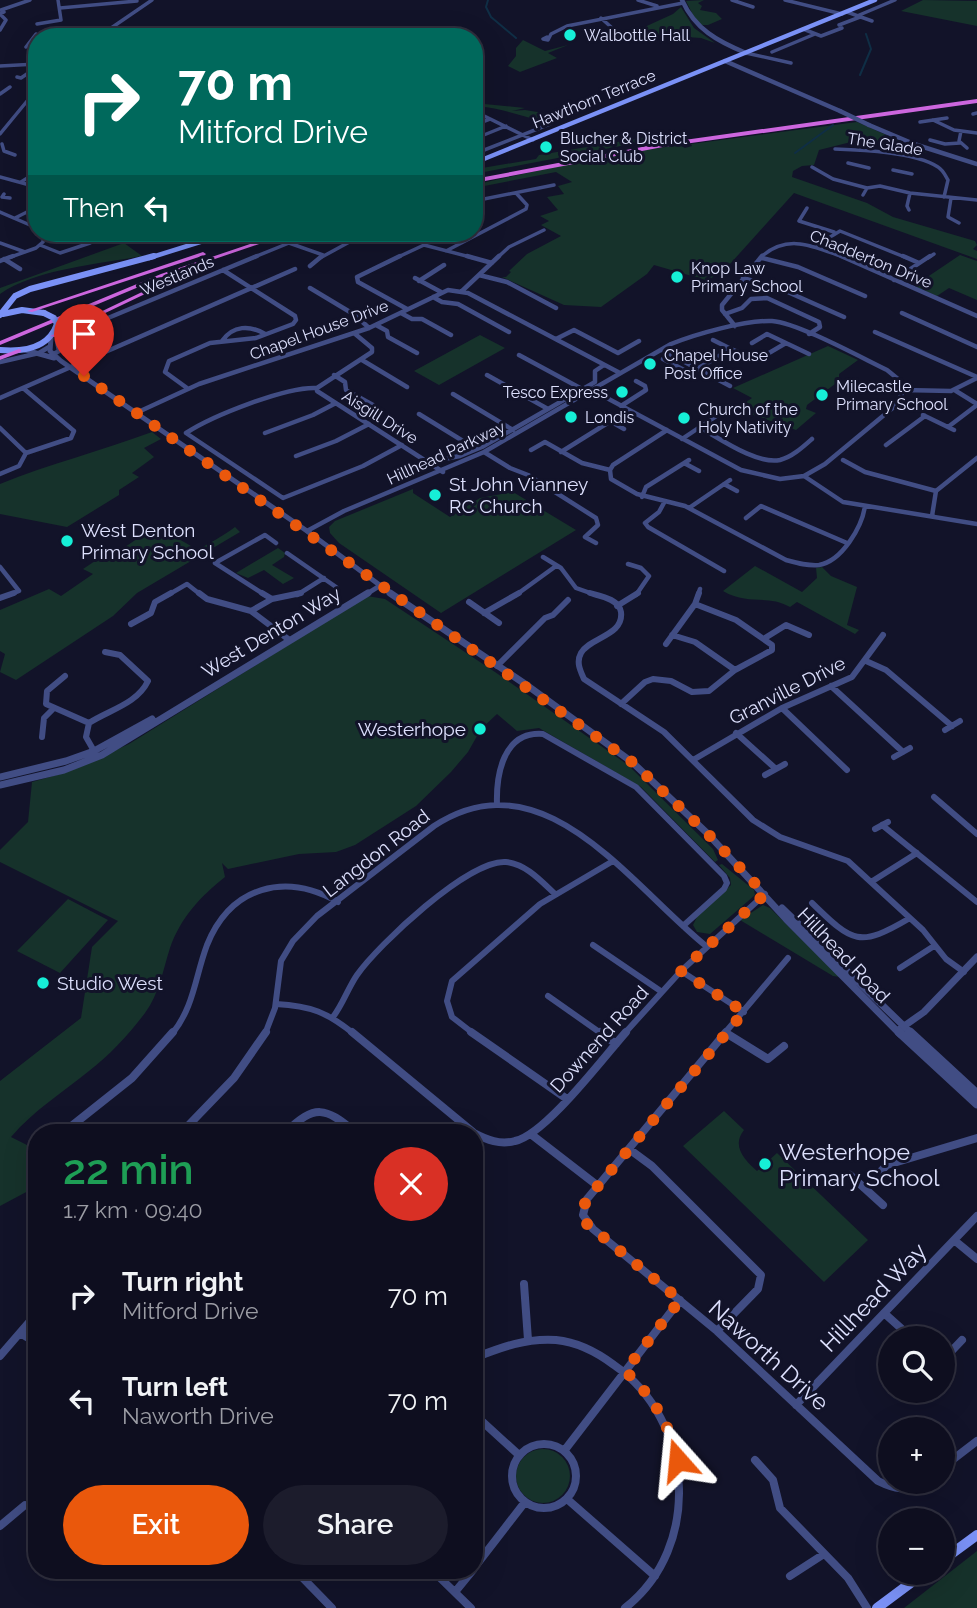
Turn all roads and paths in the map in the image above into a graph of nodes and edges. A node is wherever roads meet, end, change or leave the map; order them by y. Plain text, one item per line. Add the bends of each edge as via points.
1 (30, 0) edge
2 (58, 0) edge
3 (152, 0) edge
4 (638, 0) edge
5 (733, 0) edge
6 (787, 0) edge
7 (875, 0) edge
8 (895, 0) edge
9 (138, 1) edge
10 (683, 1) edge
11 (84, 2) edge
12 (659, 7) junction
13 (60, 8) junction
14 (760, 8) dead end
15 (0, 12) edge
16 (845, 13) junction
17 (859, 16) junction
18 (601, 18) junction
19 (872, 21) dead end
20 (37, 24) dead end
21 (841, 25) junction
22 (849, 26) dead end
23 (611, 27) dead end
24 (111, 28) edge
25 (803, 29) junction
26 (0, 30) edge
27 (815, 34) junction
28 (547, 37) dead end
29 (747, 52) junction
30 (772, 52) dead end
31 (8, 57) dead end
32 (725, 61) junction
33 (791, 63) dead end
34 (14, 64) junction
35 (28, 65) edge
36 (0, 66) edge
37 (28, 73) edge
38 (17, 77) dead end
39 (10, 87) dead end
40 (0, 93) edge
41 (28, 97) edge
42 (977, 99) edge
43 (483, 116) edge
44 (947, 118) dead end
45 (490, 119) junction
46 (933, 120) junction
47 (483, 122) edge
48 (920, 122) dead end
49 (550, 124) dead end
50 (506, 127) junction
51 (961, 131) junction
52 (977, 133) edge
53 (0, 134) edge
54 (523, 134) junction
55 (483, 136) edge
56 (533, 140) junction
57 (930, 140) dead end
58 (12, 143) dead end
59 (1, 144) edge
60 (960, 144) junction
61 (837, 148) dead end
62 (967, 148) dead end
63 (483, 150) edge
64 (23, 152) dead end
65 (864, 157) junction
66 (483, 159) edge
67 (911, 159) junction
68 (848, 163) dead end
69 (977, 164) edge
70 (858, 165) junction
71 (816, 167) dead end
72 (869, 168) dead end
73 (893, 170) dead end
74 (900, 171) junction
75 (912, 174) dead end
76 (0, 177) edge
77 (483, 177) edge
78 (28, 178) edge
79 (21, 183) junction
80 (28, 185) edge
81 (554, 185) dead end
82 (867, 188) junction
83 (516, 193) junction
84 (910, 193) junction
85 (863, 195) dead end
86 (2, 197) edge
87 (944, 197) junction
88 (10, 198) dead end
89 (951, 198) junction
90 (483, 199) edge
91 (977, 200) edge
92 (899, 207) dead end
93 (807, 208) dead end
94 (0, 212) edge
95 (28, 212) edge
96 (15, 218) junction
97 (959, 223) dead end
98 (28, 224) edge
99 (483, 230) edge
100 (544, 230) dead end
101 (834, 232) junction
102 (41, 242) edge
103 (201, 242) edge
104 (241, 242) edge
105 (242, 242) edge
106 (263, 242) edge
107 (266, 242) edge
108 (351, 242) edge
109 (462, 242) edge
110 (0, 243) edge
111 (90, 243) dead end
112 (40, 245) junction
113 (814, 247) junction
114 (446, 251) junction
115 (25, 252) junction
116 (934, 254) dead end
117 (323, 255) junction
118 (762, 258) junction
119 (2, 260) edge
120 (492, 263) junction
121 (919, 263) junction
122 (444, 265) dead end
123 (310, 266) dead end
124 (20, 269) dead end
125 (295, 269) dead end
126 (223, 270) junction
127 (480, 275) junction
128 (743, 278) junction
129 (894, 279) junction
130 (310, 288) dead end
131 (253, 289) junction
132 (462, 291) junction
133 (441, 292) junction
134 (865, 296) dead end
135 (433, 297) junction
136 (11, 302) junction
137 (556, 308) dead end
138 (407, 309) junction
139 (26, 311) junction
140 (401, 313) junction
141 (902, 313) dead end
142 (725, 314) junction
143 (0, 315) edge
144 (977, 316) edge
145 (844, 317) dead end
146 (376, 325) junction
147 (735, 326) junction
148 (369, 328) junction
149 (509, 332) dead end
150 (874, 332) dead end
151 (354, 333) junction
152 (265, 334) junction
153 (809, 334) junction
154 (450, 335) dead end
155 (52, 337) junction
156 (0, 338) edge
157 (555, 339) junction
158 (713, 340) dead end
159 (222, 341) junction
160 (639, 341) dead end
161 (0, 343) edge
162 (752, 343) dead end
163 (786, 343) junction
164 (49, 347) junction
165 (977, 347) edge
166 (732, 349) junction
167 (0, 350) edge
168 (21, 350) junction
169 (662, 350) junction
170 (41, 353) junction
171 (417, 353) dead end
172 (809, 354) dead end
173 (519, 355) dead end
174 (52, 356) junction
175 (663, 359) dead end
176 (0, 360) edge
177 (362, 360) junction
178 (681, 360) junction
179 (604, 365) junction
180 (674, 365) junction
181 (70, 368) junction
182 (697, 369) junction
183 (686, 371) dead end
184 (620, 373) junction
185 (334, 375) junction
186 (487, 375) dead end
187 (977, 378) edge
188 (636, 381) dead end
189 (730, 386) dead end
190 (407, 387) dead end
191 (23, 388) junction
192 (187, 388) junction
193 (317, 388) junction
194 (582, 389) junction
195 (592, 390) junction
196 (904, 390) junction
197 (956, 391) junction
198 (453, 394) dead end
199 (0, 398) edge
200 (336, 403) junction
201 (977, 404) edge
202 (373, 405) dead end
203 (621, 405) junction
204 (548, 409) junction
205 (727, 409) dead end
206 (137, 412) junction
207 (419, 414) dead end
208 (369, 424) junction
209 (699, 427) junction
210 (948, 427) junction
211 (0, 428) edge
212 (625, 429) dead end
213 (513, 430) junction
214 (667, 430) junction
215 (954, 430) dead end
216 (265, 433) dead end
217 (682, 439) junction
218 (813, 439) dead end
219 (402, 445) junction
220 (893, 448) dead end
221 (477, 449) junction
222 (531, 450) dead end
223 (484, 452) junction
224 (561, 452) junction
225 (26, 453) junction
226 (296, 456) dead end
227 (977, 458) edge
228 (843, 460) dead end
229 (428, 462) junction
230 (610, 470) junction
231 (699, 471) dead end
232 (443, 472) junction
233 (0, 474) edge
234 (804, 476) junction
235 (730, 480) dead end
236 (724, 484) junction
237 (737, 491) dead end
238 (936, 491) junction
239 (642, 497) junction
240 (665, 501) junction
241 (866, 506) junction
242 (689, 508) junction
243 (932, 516) junction
244 (746, 518) dead end
245 (977, 524) edge
246 (308, 530) junction
247 (276, 543) dead end
248 (596, 543) dead end
249 (847, 543) junction
250 (287, 553) dead end
251 (543, 557) dead end
252 (628, 564) dead end
253 (556, 566) junction
254 (0, 567) edge
255 (724, 571) dead end
256 (324, 578) junction
257 (382, 584) junction
258 (336, 587) dead end
259 (700, 589) dead end
260 (0, 598) edge
261 (272, 598) junction
262 (568, 600) dead end
263 (468, 602) dead end
264 (695, 604) junction
265 (617, 606) junction
266 (251, 611) junction
267 (484, 613) junction
268 (499, 623) dead end
269 (131, 624) dead end
270 (672, 635) junction
271 (808, 635) dead end
272 (883, 635) dead end
273 (765, 638) junction
274 (288, 639) junction
275 (666, 644) dead end
276 (105, 652) dead end
277 (866, 661) junction
278 (497, 666) junction
279 (735, 670) junction
280 (65, 676) dead end
281 (831, 686) junction
282 (621, 704) junction
283 (179, 705) junction
284 (782, 708) junction
285 (53, 709) junction
286 (960, 722) dead end
287 (89, 723) junction
288 (952, 726) junction
289 (945, 730) dead end
290 (736, 733) junction
291 (42, 737) dead end
292 (910, 748) dead end
293 (94, 751) junction
294 (903, 752) junction
295 (894, 757) dead end
296 (693, 760) junction
297 (785, 764) dead end
298 (776, 769) junction
299 (847, 770) dead end
300 (765, 775) dead end
301 (0, 777) edge
302 (0, 785) edge
303 (934, 797) dead end
304 (497, 805) junction
305 (882, 825) dead end
306 (977, 834) edge
307 (917, 853) junction
308 (614, 861) junction
309 (871, 882) junction
310 (555, 894) junction
311 (765, 894) junction
312 (338, 902) junction
313 (977, 902) edge
314 (812, 903) dead end
315 (910, 918) junction
316 (683, 926) junction
317 (593, 945) dead end
318 (706, 946) junction
319 (934, 946) junction
320 (977, 957) edge
321 (788, 958) dead end
322 (900, 968) dead end
323 (681, 971) junction
324 (964, 972) junction
325 (662, 992) junction
326 (548, 996) dead end
327 (276, 1004) junction
328 (744, 1012) junction
329 (333, 1017) junction
330 (900, 1029) junction
331 (726, 1032) junction
332 (616, 1044) junction
333 (784, 1046) dead end
334 (977, 1094) edge
335 (567, 1099) junction
336 (977, 1104) edge
337 (74, 1124) edge
338 (189, 1124) edge
339 (294, 1124) edge
340 (346, 1124) edge
341 (463, 1124) edge
342 (532, 1135) junction
343 (483, 1138) edge
344 (977, 1138) edge
345 (629, 1149) junction
346 (850, 1175) dead end
347 (598, 1186) junction
348 (864, 1188) junction
349 (883, 1205) dead end
350 (977, 1216) edge
351 (954, 1240) junction
352 (977, 1259) edge
353 (524, 1284) dead end
354 (680, 1300) junction
355 (884, 1313) junction
356 (28, 1324) edge
357 (898, 1326) edge
358 (717, 1331) junction
359 (20, 1333) junction
360 (28, 1338) edge
361 (962, 1339) dead end
362 (528, 1340) junction
363 (955, 1347) edge
364 (483, 1354) edge
365 (0, 1356) edge
366 (625, 1371) junction
367 (796, 1405) junction
368 (483, 1422) edge
369 (977, 1441) edge
370 (564, 1451) junction
371 (519, 1455) junction
372 (955, 1458) edge
373 (755, 1460) dead end
374 (878, 1481) edge
375 (567, 1499) junction
376 (525, 1502) junction
377 (28, 1506) edge
378 (0, 1526) edge
379 (977, 1535) edge
380 (955, 1551) edge
381 (824, 1554) junction
382 (483, 1556) edge
383 (655, 1576) junction
384 (790, 1576) dead end
385 (304, 1579) edge
386 (441, 1579) edge
387 (465, 1579) edge
388 (908, 1585) edge
389 (455, 1592) junction
390 (332, 1608) edge
391 (471, 1608) edge
392 (625, 1608) edge
393 (867, 1608) edge
394 (877, 1608) edge

1 - 15 street
2 - 13 street
3 - 24 street
4 - 12 street
5 - 14 street
6 - 16 street
7 - 16 main road, Hawthorn Terrace
8 - 17 street
9 - 11 street
10 - 12 street
10 - 29 street via 692,21 705,34
11 - 13 street
12 - 18 street
13 - 20 street via 61,20
15 - 26 street via 6,20
16 - 17 street
16 - 25 main road, Hawthorn Terrace
17 - 19 street
17 - 21 street
18 - 23 street
18 - 28 street via 567,26
21 - 22 street
21 - 27 street via 821,36
25 - 27 street
25 - 29 main road, Hawthorn Terrace
27 - 30 street
29 - 32 main road, Hawthorn Terrace
29 - 33 street
31 - 34 street
32 - 56 main road, Hawthorn Terrace
32 - 69 street, bridge via 914,145
34 - 35 street
34 - 36 street
37 - 38 street
39 - 40 street
41 - 53 street
42 - 77 highway via 663,145
43 - 45 street
44 - 46 street
45 - 47 street
45 - 50 street
46 - 48 street
46 - 51 street
49 - 54 street
50 - 54 street
50 - 55 street
51 - 52 street
51 - 60 street
54 - 56 street
54 - 63 street
56 - 66 main road, Hawthorn Terrace
57 - 60 street
58 - 59 street
59 - 64 street via 15,156
60 - 62 street
61 - 65 street, The Glade
65 - 67 street, The Glade
65 - 70 street
67 - 74 street
67 - 87 street, The Glade via 941,169 948,180
68 - 70 street
70 - 72 street
71 - 82 street via 833,179
73 - 74 street
74 - 75 street
76 - 79 street
78 - 79 street
79 - 80 street
81 - 83 street
82 - 84 street
82 - 85 street
83 - 90 street
83 - 99 street via 526,209
84 - 87 street
84 - 92 street via 908,209
86 - 88 street
87 - 89 street
89 - 91 street
89 - 97 street via 948,217
93 - 101 street via 799,221
94 - 96 street
95 - 96 street
96 - 98 street
100 - 120 street via 509,247
101 - 113 street
101 - 121 street
102 - 112 street
103 - 136 main road via 30,289
104 - 139 highway
105 - 156 highway
106 - 161 highway via 141,284
107 - 155 highway via 173,279
108 - 117 street
109 - 114 street
110 - 115 street
111 - 112 street via 60,253
112 - 115 street
113 - 118 street, Chadderton Drive via 782,243
113 - 129 street, Chadderton Drive
114 - 120 street
114 - 138 street via 420,246 357,277 358,282
115 - 119 street
116 - 121 street
117 - 123 street
117 - 126 street, Westlands via 289,243
118 - 128 street, Chadderton Drive
118 - 134 street via 798,267
119 - 124 street
120 - 127 street
121 - 129 street
122 - 133 street via 417,280
125 - 131 street
126 - 131 street
126 - 174 street, Westlands via 60,338 60,350
127 - 132 street
127 - 137 street via 507,282
128 - 142 street, Chadderton Drive via 722,304
128 - 145 street
129 - 144 street, Chadderton Drive
130 - 148 street
131 - 152 street via 296,320
131 - 181 street
132 - 133 street, Chapel House Drive
132 - 157 street
133 - 135 street, Chapel House Drive
135 - 138 street, Chapel House Drive
135 - 149 street via 458,304
136 - 139 main road
136 - 143 main road
138 - 140 street, Chapel House Drive
139 - 143 main road
139 - 155 main road, bridge via 54,318 57,324
140 - 146 street, Chapel House Drive
140 - 154 street
141 - 165 street
142 - 147 street
142 - 153 street via 751,299 767,298 819,322 820,327
146 - 148 street, Chapel House Drive
146 - 171 street
147 - 153 street, Hillhead Parkway via 771,321
147 - 169 street, Hillhead Parkway via 701,332
148 - 151 street, Chapel House Drive
150 - 187 street
151 - 177 street via 372,348 370,356
151 - 192 street, Chapel House Drive
152 - 159 street
152 - 159 street via 238,328
153 - 196 street, Hillhead Parkway via 894,374
155 - 164 street
155 - 168 main road
157 - 160 street via 574,330 618,353
157 - 179 street
158 - 166 street
159 - 192 street via 177,357 165,367 165,372
162 - 163 street via 768,334
163 - 166 street via 759,362
163 - 172 street
164 - 170 street
164 - 174 street
166 - 182 street
167 - 168 main road
168 - 170 street
168 - 176 highway
169 - 178 street
169 - 184 street, Hillhead Parkway
170 - 174 street
170 - 176 street
173 - 194 street
174 - 181 street
175 - 180 street
177 - 185 street, Aisgill Drive
177 - 190 street
178 - 180 street
178 - 182 street
179 - 184 street
179 - 194 street via 595,371 595,382
180 - 183 street
181 - 191 street
181 - 206 street
182 - 189 street
184 - 195 street, Hillhead Parkway
185 - 193 street, Aisgill Drive
185 - 202 street via 345,382 346,390
186 - 204 street
187 - 197 street
188 - 203 street via 646,390
191 - 199 street
191 - 225 street via 74,431 71,438
192 - 206 street, Chapel House Drive
193 - 200 street, Aisgill Drive
193 - 219 street via 293,390 204,421 186,433 283,498
194 - 204 street
195 - 203 street
195 - 223 street, Hillhead Parkway
196 - 197 street
196 - 234 street via 895,406
197 - 201 street
198 - 213 street
200 - 208 street, Aisgill Drive
200 - 216 street
201 - 210 street
203 - 214 street
204 - 213 street
205 - 209 street
206 - 246 street
207 - 221 street
208 - 219 street, Aisgill Drive
208 - 226 street
209 - 217 street
209 - 218 street via 769,461 785,459
210 - 215 street
210 - 220 street via 923,415 884,444
211 - 225 street
212 - 224 street via 612,420
213 - 221 street
214 - 217 street
214 - 230 street
217 - 234 street via 751,474 777,479
219 - 229 street, Aisgill Drive
221 - 229 street
222 - 224 street via 545,442
223 - 232 street, Hillhead Parkway
223 - 248 street via 596,518 598,525 586,537
224 - 230 street
225 - 233 street via 19,466
227 - 238 street
228 - 238 street via 865,472
229 - 232 street, Aisgill Drive
230 - 239 street via 614,483
231 - 239 street via 686,461 646,487
232 - 246 street, Hillhead Parkway
234 - 241 street via 834,498
235 - 236 street
236 - 237 street
236 - 242 street
238 - 243 street
239 - 240 street
240 - 242 street
240 - 255 street via 645,523 648,527
241 - 243 street
241 - 249 street via 864,519
242 - 249 street via 755,545 806,565 826,563
243 - 245 street
244 - 249 street via 761,506
246 - 257 street
247 - 261 street via 265,535 215,563
250 - 256 street
251 - 253 street
252 - 265 street via 647,572 648,580 638,593
253 - 265 street via 577,589
253 - 267 street
254 - 260 street via 19,591
256 - 258 street
256 - 261 street via 297,596
257 - 274 street, West Denton Way
257 - 278 street
259 - 264 street
261 - 266 street
262 - 278 street
263 - 267 street
264 - 270 street
264 - 273 street via 717,610
265 - 282 street via 620,620 577,659 584,679
266 - 269 street via 207,599 187,584 155,602 151,613
266 - 274 street
267 - 268 street
270 - 275 street
270 - 279 street via 695,642
271 - 273 street via 788,623
272 - 277 street, Granville Drive
273 - 279 street via 772,650
274 - 283 street, West Denton Way
276 - 287 street via 120,655 148,681 138,696
277 - 281 street, Granville Drive via 852,677
277 - 288 street via 886,670
278 - 311 street via 632,762
279 - 282 street via 709,691 699,693 653,679
280 - 285 street via 44,698
281 - 284 street, Granville Drive
281 - 294 street
282 - 296 street via 664,732
283 - 293 street, West Denton Way
283 - 302 street, West Denton Way via 90,760
284 - 290 street, Granville Drive
284 - 299 street
285 - 287 street
285 - 291 street via 44,718
286 - 288 street
287 - 293 street via 86,737
288 - 289 street
290 - 296 street, Granville Drive
290 - 298 street
292 - 294 street
293 - 301 street, West Denton Way
294 - 295 street
296 - 309 street via 767,830 848,861
297 - 298 street
298 - 300 street
303 - 306 street
304 - 308 street, Langdon Road via 527,807 553,816
304 - 312 street, Langdon Road via 441,822
304 - 316 street via 497,777 517,739 529,733 543,734 625,779 727,883
305 - 307 street
307 - 309 street
307 - 313 street
308 - 310 street
308 - 316 street, Langdon Road
309 - 315 street
310 - 329 street via 521,866 502,862 481,866 381,948 355,977
310 - 335 street via 460,972 452,981 447,1001 459,1024
311 - 318 street, Downend Road
311 - 330 street
312 - 327 street, Langdon Road via 308,926 283,955
312 - 337 street via 310,887 290,884 257,890 244,898 212,934 187,1011 168,1037 124,1083
314 - 315 street via 853,938 881,936
315 - 319 street
316 - 318 street, Langdon Road
317 - 325 street
318 - 323 street, Downend Road
319 - 322 street
319 - 324 street
320 - 324 street
321 - 328 street, Naworth Drive
323 - 325 street, Downend Road
323 - 328 street
324 - 330 street
325 - 332 street, Downend Road
326 - 332 street
327 - 329 street via 305,1006
327 - 338 street, Langdon Road via 250,1055
328 - 331 street, Naworth Drive
329 - 341 street
330 - 334 street
330 - 336 street
331 - 333 street via 768,1059
331 - 345 street, Naworth Drive
332 - 335 street, Downend Road
335 - 342 street, Downend Road
339 - 340 street via 316,1109 332,1112
342 - 343 street via 516,1143
342 - 347 street
344 - 348 street via 887,1165
345 - 347 street, Naworth Drive
345 - 358 street via 652,1166 761,1275 758,1289
346 - 348 street
347 - 354 street, Naworth Drive via 583,1208 586,1223
348 - 349 street
350 - 351 street, Hillhead Way
351 - 352 street
351 - 355 street, Hillhead Way
353 - 362 street
354 - 358 street, Naworth Drive
354 - 366 street
355 - 357 street
355 - 367 street, Hillhead Way
356 - 359 street
358 - 367 street, Naworth Drive
359 - 360 street
359 - 365 street
361 - 363 street
362 - 364 street
362 - 366 street via 588,1348
366 - 370 street
366 - 383 street via 644,1388 665,1422 681,1481 672,1545
367 - 374 street, Naworth Drive
368 - 371 street
369 - 372 street
370 - 371 street via 540,1443
370 - 375 street via 575,1474
371 - 376 street via 513,1479
373 - 381 street via 773,1480 780,1508
375 - 376 street via 542,1509
375 - 383 street
376 - 382 street
377 - 378 street
379 - 380 main road
381 - 384 street
381 - 393 street via 848,1578
383 - 392 street
385 - 390 street
386 - 389 street
387 - 389 street
388 - 394 main road
389 - 391 street

